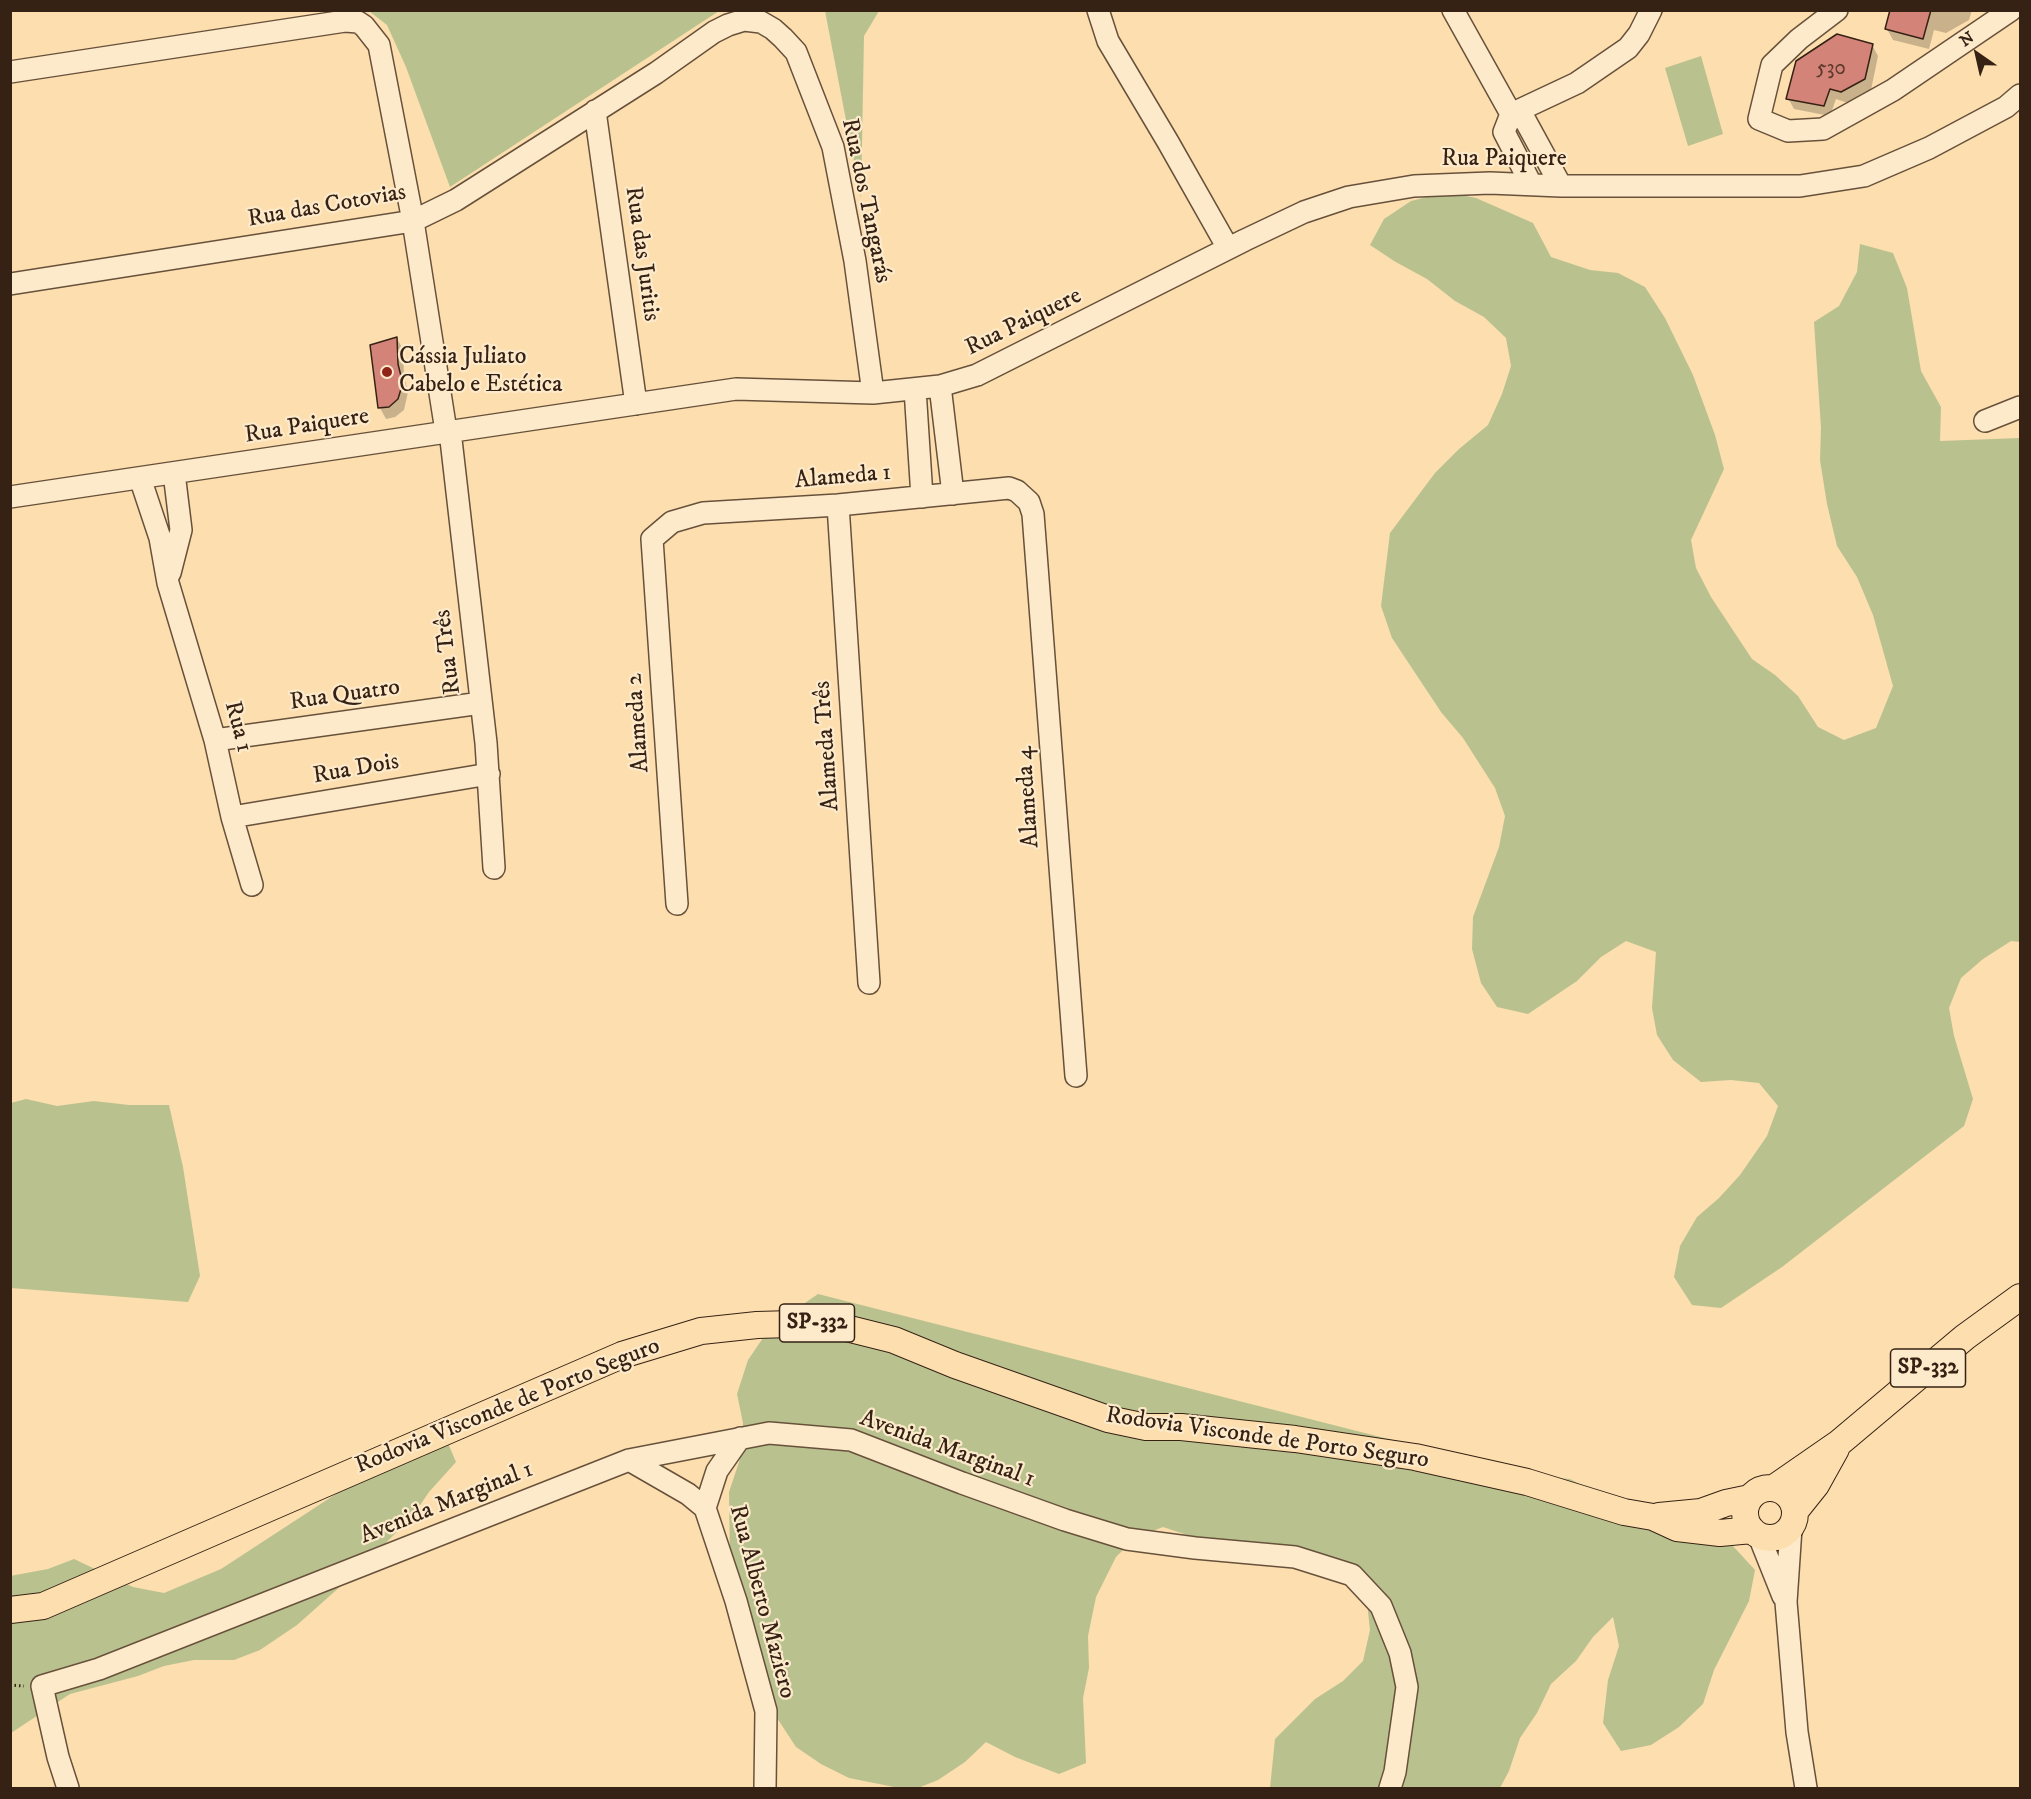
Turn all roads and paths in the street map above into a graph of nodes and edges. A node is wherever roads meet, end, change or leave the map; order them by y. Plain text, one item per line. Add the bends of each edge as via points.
1 (1098, 10) edge
2 (1453, 10) edge
3 (1651, 10) edge
4 (1837, 10) edge
5 (2011, 10) edge
6 (744, 20) joint
7 (10, 72) edge
8 (2020, 95) edge
9 (595, 111) junction
10 (1510, 114) junction
11 (1531, 184) junction
12 (1561, 186) junction
13 (413, 221) junction
14 (1228, 248) junction
15 (10, 284) edge
16 (940, 386) junction
17 (915, 389) junction
18 (873, 393) junction
19 (636, 404) junction
20 (2020, 406) edge
21 (1985, 421) dead end
22 (448, 431) junction
23 (174, 474) junction
24 (140, 478) junction
25 (953, 494) junction
26 (10, 497) edge
27 (922, 497) junction
28 (838, 505) junction
29 (1033, 514) joint
30 (652, 539) joint
31 (168, 583) junction
32 (481, 703) junction
33 (215, 740) junction
34 (489, 774) junction
35 (232, 817) junction
36 (494, 868) dead end
37 (252, 885) dead end
38 (677, 904) dead end
39 (869, 983) dead end
40 (1076, 1076) dead end
41 (2020, 1297) edge
42 (740, 1438) junction
43 (1839, 1443) junction
44 (629, 1460) junction
45 (1774, 1488) junction
46 (1750, 1498) junction
47 (705, 1508) junction
48 (1653, 1517) junction
49 (1793, 1519) junction
50 (1755, 1533) junction
51 (1786, 1602) junction
52 (10, 1611) edge
53 (68, 1788) edge
54 (765, 1788) edge
55 (1390, 1788) edge
56 (1806, 1788) edge

1 - 14 street via 1108,41
2 - 10 street
3 - 10 street via 1640,34 1628,48 1577,83
4 - 5 street via 1772,65 1759,119 1788,131 1823,129 1893,90
6 - 9 street, Rua das Cotovias via 714,32
6 - 18 street, Rua dos Tangarás via 761,22 773,29 796,52 833,147 855,261
7 - 13 street, Rua Três via 358,22 379,45
8 - 12 street, Rua Paiquere via 2006,107 1929,148 1864,176 1800,186
9 - 13 street, Rua das Cotovias via 456,200
9 - 19 street, Rua das Juritis
10 - 11 street via 1504,132
10 - 12 street via 1526,120
11 - 12 street, Rua Paiquere
11 - 14 street, Rua Paiquere via 1414,186 1348,197 1304,212
13 - 15 street, Rua das Cotovias
13 - 22 street, Rua Três
14 - 16 street, Rua Paiquere via 977,375
16 - 17 street, Rua Paiquere
16 - 25 street
17 - 18 street, Rua Paiquere
17 - 27 street
18 - 19 street, Rua Paiquere via 736,389
19 - 22 street, Rua Paiquere
20 - 21 street
22 - 23 street, Rua Paiquere
22 - 32 street, Rua Três
23 - 24 street, Rua Paiquere
23 - 31 street via 181,530
24 - 26 street, Rua Paiquere
24 - 31 street, Rua 1 via 160,538
25 - 27 street, Alameda 1
25 - 29 street, Alameda 1 via 1010,488 1029,502
27 - 28 street, Alameda 1
28 - 30 street, Alameda 1 via 703,513 672,522
28 - 39 street, Alameda Três
29 - 40 street, Alameda 4
30 - 38 street, Alameda 2
31 - 33 street, Rua 1
32 - 33 street, Rua Quatro
32 - 34 street, Rua Três
33 - 35 street, Rua 1
34 - 35 street, Rua Dois
34 - 36 street, Rua Três
35 - 37 street, Rua 1
41 - 43 main road, SP-332 via 1965,1337
42 - 44 street, Avenida Marginal 1
42 - 47 street, Rua Alberto Maziero via 717,1471
42 - 55 street, Avenida Marginal 1 via 769,1433 851,1440 993,1495 1127,1539 1295,1557 1352,1575 1381,1606 1400,1653 1407,1687
43 - 45 main road, SP-332
43 - 49 main road, SP-332
44 - 47 street
44 - 53 street, Avenida Marginal 1 via 99,1669 42,1686
45 - 46 main road, SP-332 via 1763,1489
45 - 49 main road via 1788,1495
46 - 48 main road, Rodovia Visconde de Porto Seguro / SP-332 via 1701,1512
46 - 50 main road via 1745,1515
47 - 54 street, Rua Alberto Maziero via 766,1711
48 - 50 main road, Rodovia Visconde de Porto Seguro / SP-332 via 1677,1528
48 - 52 main road, Rodovia Visconde de Porto Seguro / SP-332 via 1527,1482 1415,1457 1295,1438 1146,1426 1108,1419 894,1340 826,1323 757,1325 701,1330 622,1355 43,1606
49 - 50 main road, SP-332 via 1784,1534 1776,1538
49 - 51 street
50 - 51 street
51 - 56 street

